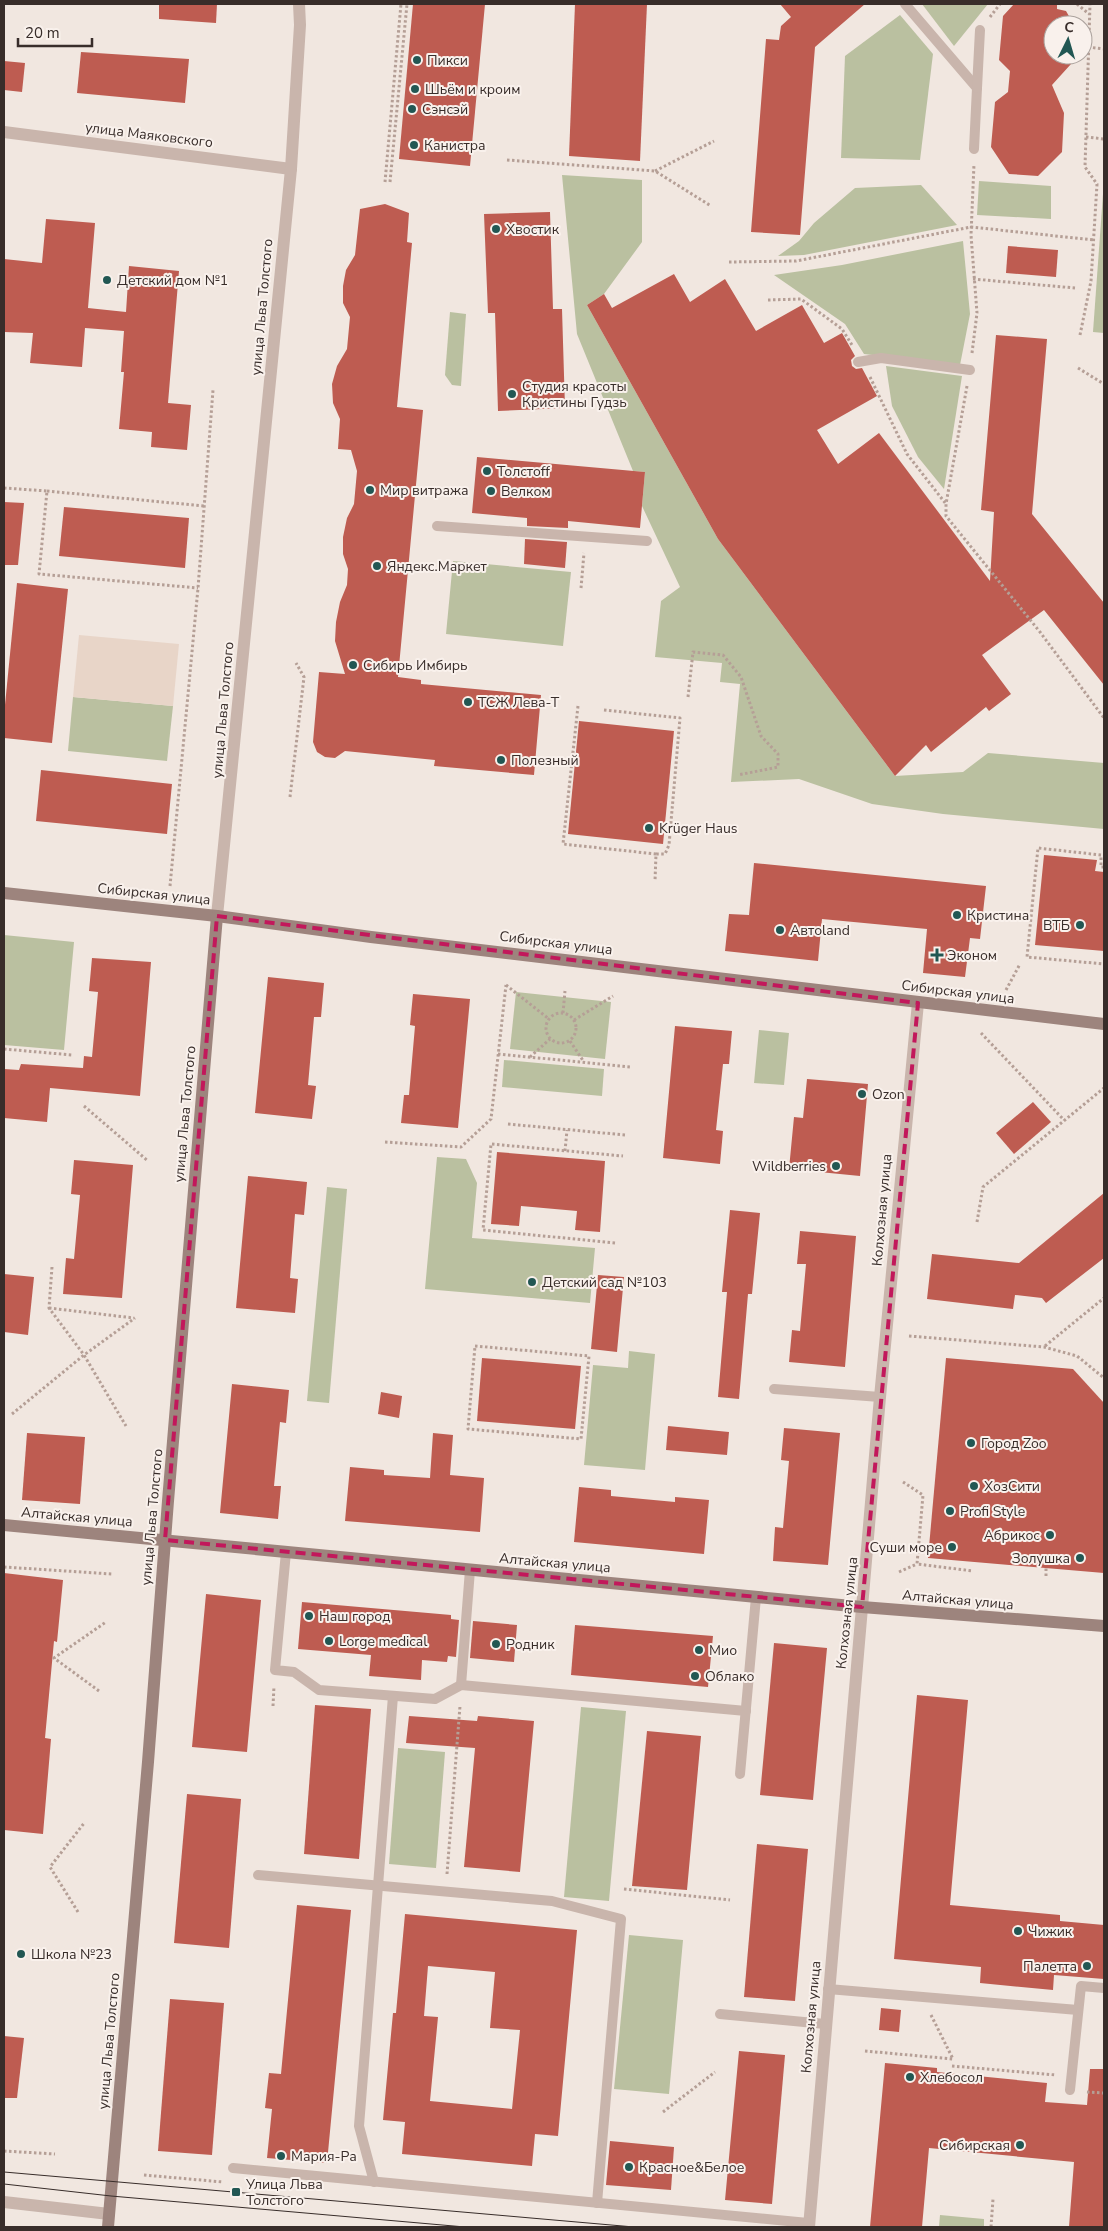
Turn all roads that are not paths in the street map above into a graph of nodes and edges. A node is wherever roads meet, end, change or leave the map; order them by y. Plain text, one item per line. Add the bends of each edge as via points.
1 (299, 4) edge
2 (905, 4) edge
3 (980, 30) dead end
4 (977, 88) junction
5 (4, 132) edge
6 (974, 149) road end
7 (290, 169) junction
8 (860, 362) road end
9 (970, 370) road end
10 (437, 526) dead end
11 (647, 542) dead end
12 (4, 893) edge
13 (218, 916) junction
14 (918, 1002) junction
15 (1104, 1024) edge
16 (774, 1389) dead end
17 (880, 1397) junction
18 (4, 1526) edge
19 (165, 1540) junction
20 (286, 1552) junction
21 (470, 1570) junction
22 (756, 1597) junction
23 (862, 1607) junction
24 (1104, 1626) edge
25 (461, 1685) junction
26 (394, 1696) junction
27 (746, 1711) junction
28 (740, 1774) dead end
29 (258, 1875) dead end
30 (378, 1886) junction
31 (1104, 1988) edge
32 (828, 1989) junction
33 (1078, 2010) junction
34 (720, 2014) dead end
35 (825, 2024) junction
36 (1070, 2090) dead end
37 (233, 2168) road end
38 (374, 2182) junction
39 (4, 2202) edge
40 (597, 2203) junction
41 (109, 2214) junction
42 (809, 2225) edge
43 (108, 2227) edge

1 - 7 street, улица Льва Толстого
2 - 4 lane
3 - 4 lane
4 - 6 lane
5 - 7 street, улица Маяковского
7 - 13 street, улица Льва Толстого
8 - 9 lane via 881,358
10 - 11 lane
12 - 13 main road, Сибирская улица
13 - 14 main road, Сибирская улица
13 - 19 main road, улица Льва Толстого
14 - 15 main road, Сибирская улица
14 - 17 street, Колхозная улица
16 - 17 lane
17 - 23 street, Колхозная улица
18 - 19 main road, Алтайская улица
19 - 20 main road, Алтайская улица
19 - 41 main road, улица Льва Толстого
20 - 21 main road, Алтайская улица
20 - 26 lane via 276,1670 294,1672 319,1690
21 - 22 main road, Алтайская улица
21 - 25 lane
22 - 23 main road, Алтайская улица
22 - 27 lane
23 - 24 main road, Алтайская улица
23 - 32 street, Колхозная улица
25 - 26 lane via 435,1699
25 - 27 lane
26 - 30 lane
27 - 28 lane
29 - 30 lane
30 - 38 lane via 359,2126
30 - 40 lane via 552,1901 622,1919
31 - 33 lane via 1081,1986
32 - 33 lane
32 - 35 street, Колхозная улица
33 - 36 lane
34 - 35 lane
35 - 42 street, Колхозная улица
37 - 38 lane
38 - 40 lane
39 - 41 street
40 - 42 lane
41 - 43 main road, улица Льва Толстого

